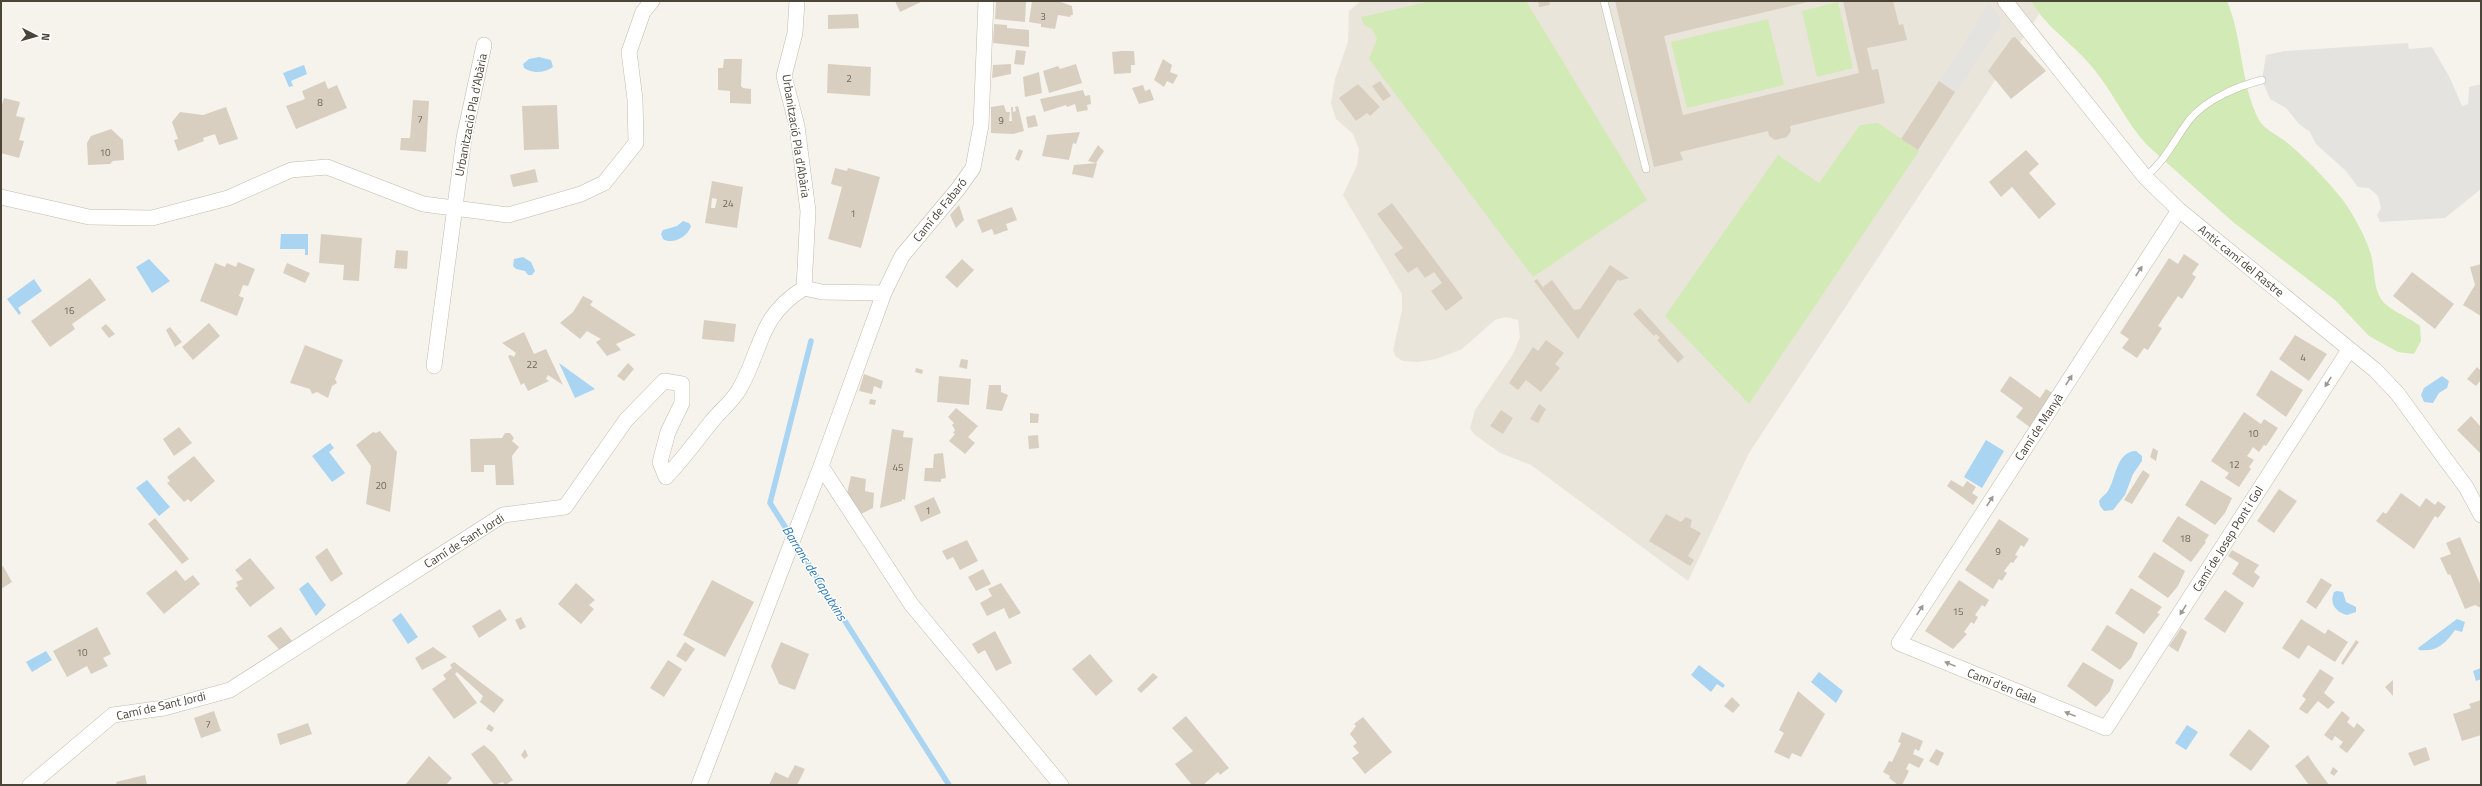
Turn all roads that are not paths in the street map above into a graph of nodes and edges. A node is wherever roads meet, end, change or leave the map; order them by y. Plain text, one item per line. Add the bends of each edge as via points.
1 (652, 1) edge
2 (796, 1) edge
3 (986, 1) edge
4 (1604, 1) edge
5 (2005, 1) edge
6 (484, 45) dead end
7 (2262, 80) dead end
8 (1646, 169) dead end
9 (2145, 177) junction
10 (1, 197) edge
11 (455, 208) junction
12 (2178, 210) junction
13 (804, 288) junction
14 (884, 294) junction
15 (2349, 350) junction
16 (434, 366) dead end
17 (821, 466) junction
18 (2481, 515) edge
19 (1899, 643) joint
20 (2106, 728) joint
21 (30, 785) edge
22 (698, 785) edge
23 (1061, 785) edge

1 - 11 street via 643,12 628,52 635,99 636,143 604,183 582,194 508,215
2 - 13 street, Urbanització Pla d'Abària via 795,32 784,76 797,126 808,211
3 - 14 street, Camí de Fabaró via 981,125 973,168 902,256
4 - 8 lane
5 - 9 street, Antic camí del Rastre
6 - 11 street, Urbanització Pla d'Abària via 464,138
7 - 9 lane via 2243,85 2223,95 2191,118 2160,165
9 - 12 street, Antic camí del Rastre
10 - 11 street via 89,217 152,218 228,198 291,170 327,167 423,204
11 - 16 street, Urbanització Pla d'Abària
12 - 15 street, Antic camí del Rastre
19 -> 12 street, Camí de Manyà
13 - 14 street via 822,292
13 - 21 street, Camí de Sant Jordi via 789,297 767,323 740,390 712,420 689,454 666,478 660,462 668,432 682,403 682,384 664,381 626,420 565,507 503,515 230,690 164,708 113,716
14 - 17 street, Camí de Fabaró
15 - 18 street, Antic camí del Rastre via 2397,393 2466,487
15 -> 20 street, Camí de Josep Pont i Gol
17 - 22 street, Camí de Fabaró
17 - 23 street via 911,604
20 -> 19 street, Camí d'en Gala

